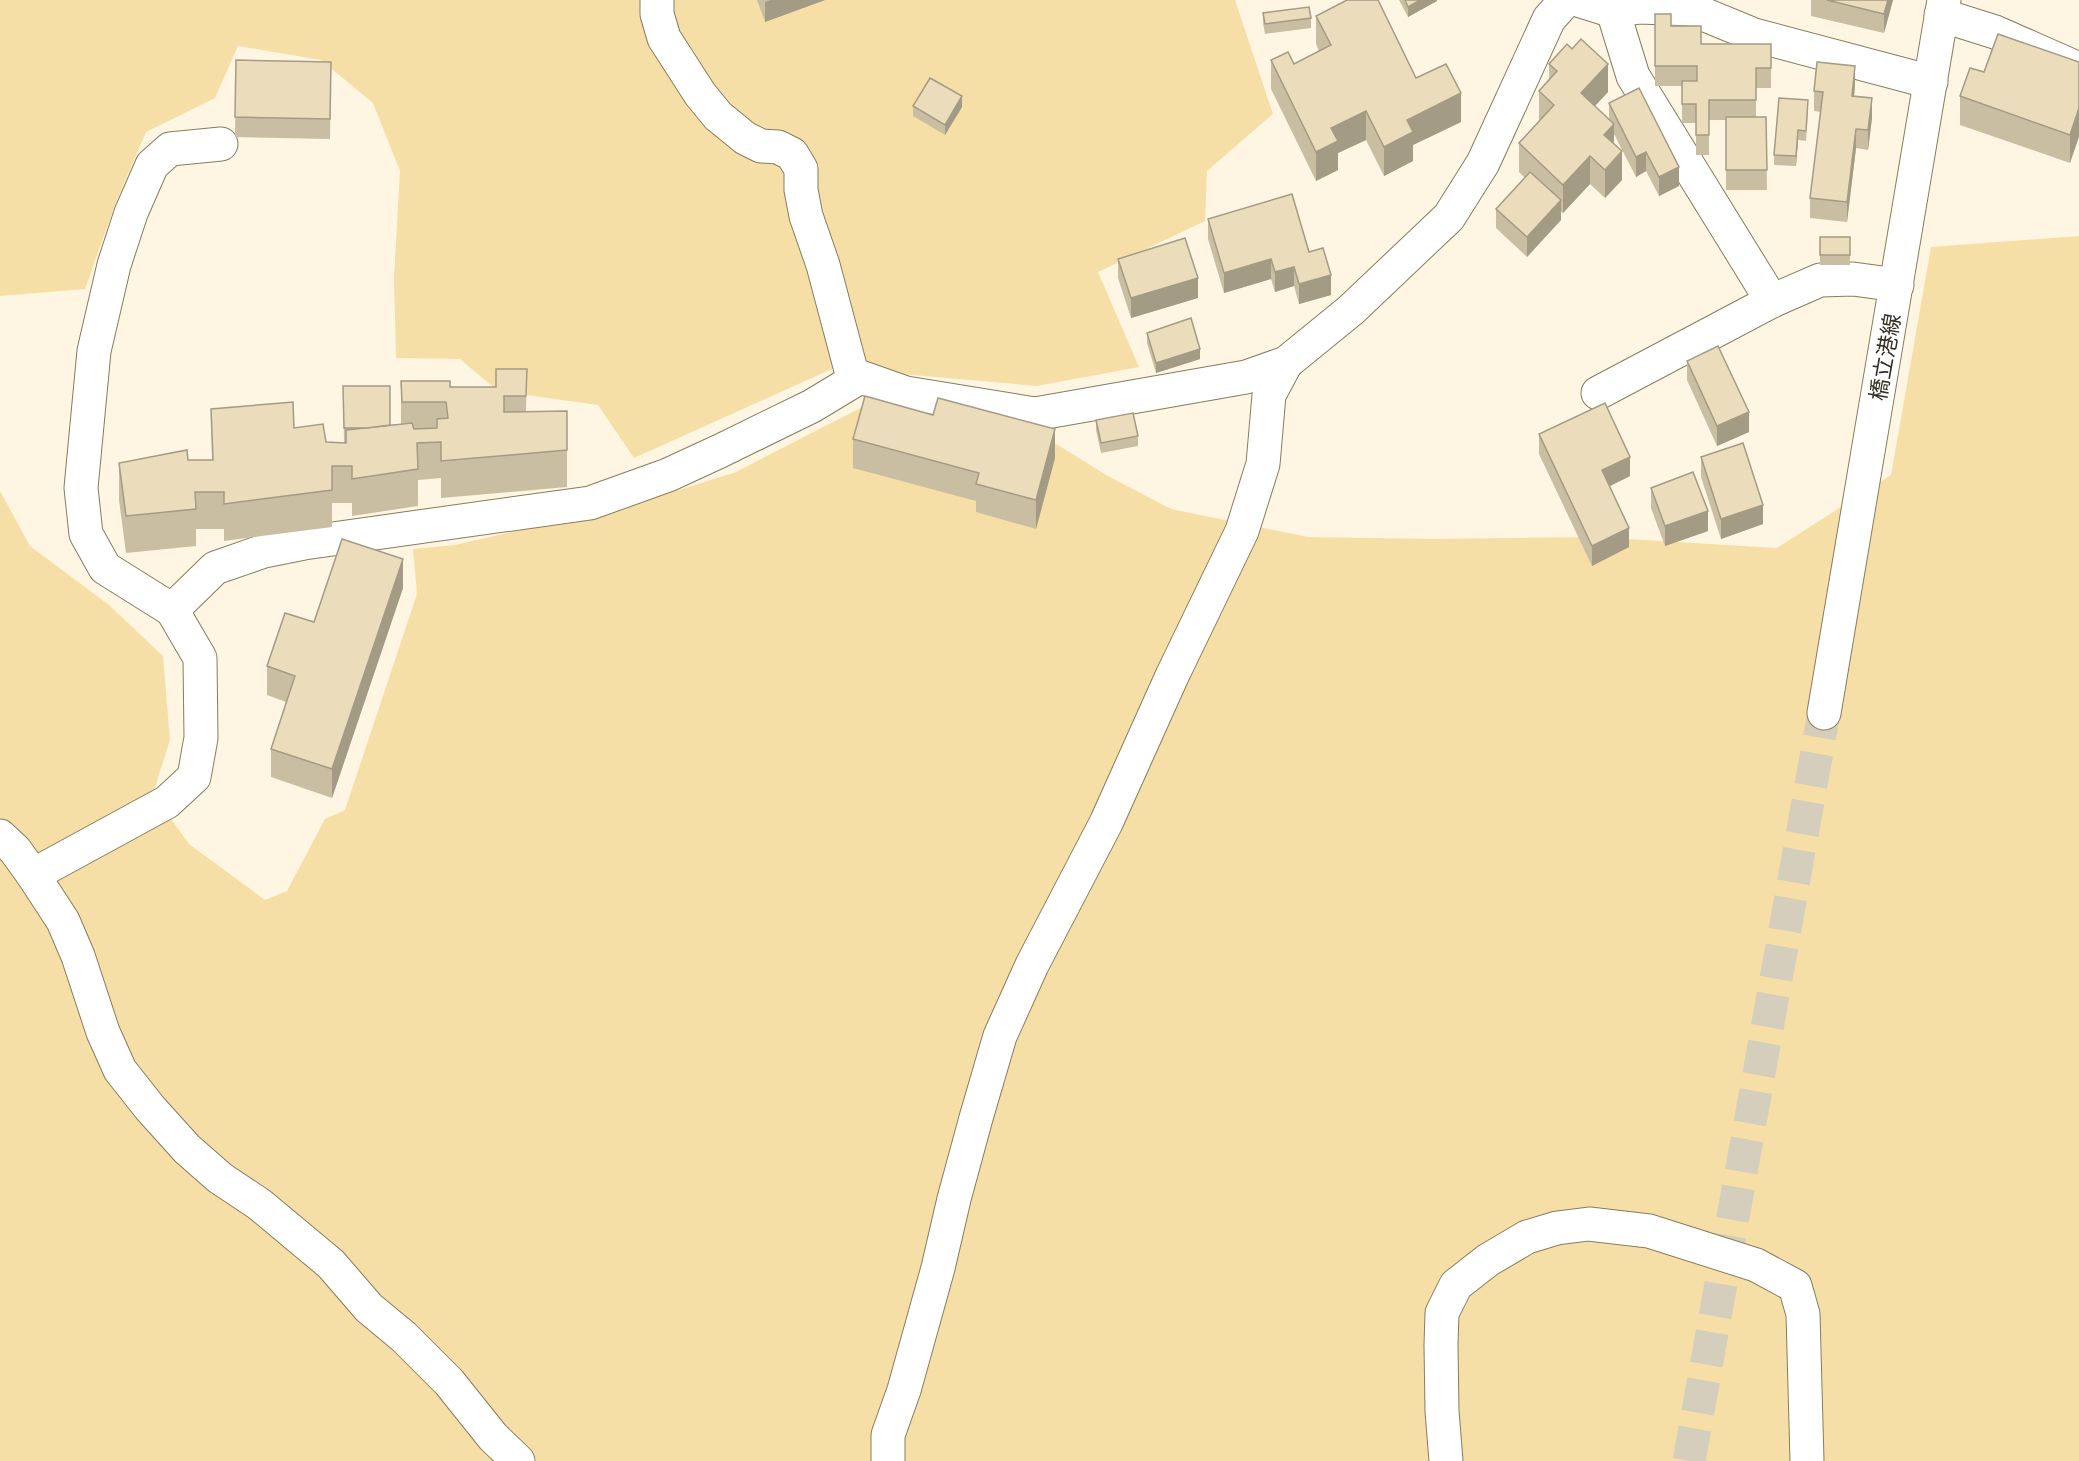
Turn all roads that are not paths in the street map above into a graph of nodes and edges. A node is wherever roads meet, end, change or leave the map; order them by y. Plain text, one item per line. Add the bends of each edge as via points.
1 (657, 0) edge
2 (1566, 0) edge
3 (1578, 0) edge
4 (1942, 8) edge
5 (1614, 11) junction
6 (2079, 69) edge
7 (1931, 82) junction
8 (221, 144) dead end
9 (1897, 285) junction
10 (1772, 301) junction
11 (1286, 363) junction
12 (860, 377) junction
13 (1598, 393) dead end
14 (172, 610) junction
15 (1824, 713) tunnel mouth
16 (0, 836) edge
17 (33, 875) junction
18 (518, 1461) edge
19 (888, 1461) edge
20 (1446, 1461) edge
21 (1808, 1461) edge

1 - 12 street via 664,38 718,116 745,138 792,154 801,169 806,216 852,374
2 - 11 street via 1549,19 1483,163 1449,217 1351,310
3 - 5 street
4 - 6 street
4 - 7 street, 橋立港線
5 - 7 street via 1640,7 1691,9 1754,35
5 - 10 street via 1633,76
7 - 9 street, 橋立港線
8 - 14 street via 170,149 152,165 114,265 94,351 81,488 86,534 105,568
9 - 10 street via 1853,279 1820,280
9 - 15 street, 橋立港線
10 - 13 street
11 - 12 street via 1246,377 1035,414 906,393
11 - 19 street via 1269,395 1263,464 1242,531 1106,823 1000,1036 904,1390 888,1436
12 - 14 street via 812,406 710,456 590,503 264,551 214,568
14 - 17 street via 200,658 201,738 194,777 167,802
16 - 17 street
17 - 18 street via 63,921 120,1070 150,1108 212,1171 260,1203 331,1264 369,1308 449,1382 493,1437
20 - 21 street via 1442,1313 1456,1285 1527,1237 1589,1224 1659,1234 1756,1265 1795,1286 1803,1314

